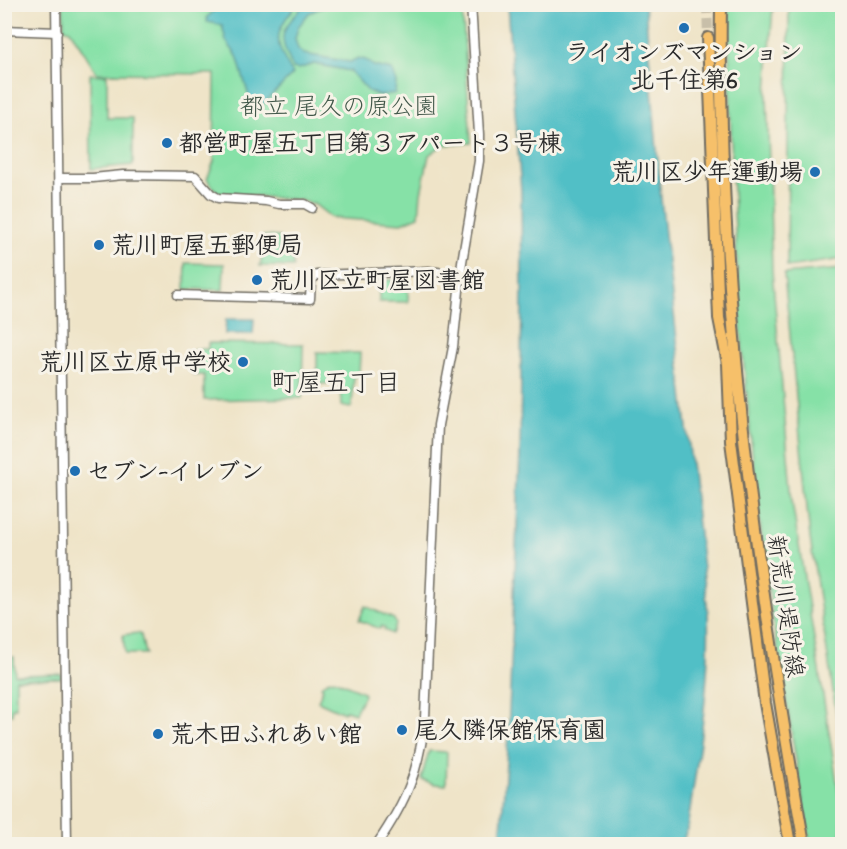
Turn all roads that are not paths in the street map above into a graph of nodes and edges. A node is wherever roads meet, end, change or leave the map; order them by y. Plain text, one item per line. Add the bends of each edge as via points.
1 (56, 4) edge
2 (471, 4) edge
3 (721, 4) edge
4 (4, 30) edge
5 (57, 32) junction
6 (708, 38) tunnel mouth
7 (59, 178) junction
8 (312, 208) dead end
9 (461, 275) junction
10 (178, 295) dead end
11 (733, 373) junction
12 (67, 844) edge
13 (377, 844) edge
14 (790, 844) edge
15 (804, 844) edge

1 - 5 street
2 - 9 street via 479,153
3 - 11 main road, 新荒川堤防線
4 - 5 street
5 - 7 street
6 - 11 main road, 新荒川堤防線 via 718,307
7 - 8 street via 195,176 218,198 305,204
7 - 12 street
9 - 10 street via 429,271 318,275 311,280 310,299
9 - 13 street via 453,347 438,425 423,738 402,806
11 - 14 main road, 新荒川堤防線 via 731,434 740,510 765,703
11 - 15 main road, 新荒川堤防線 via 760,574

